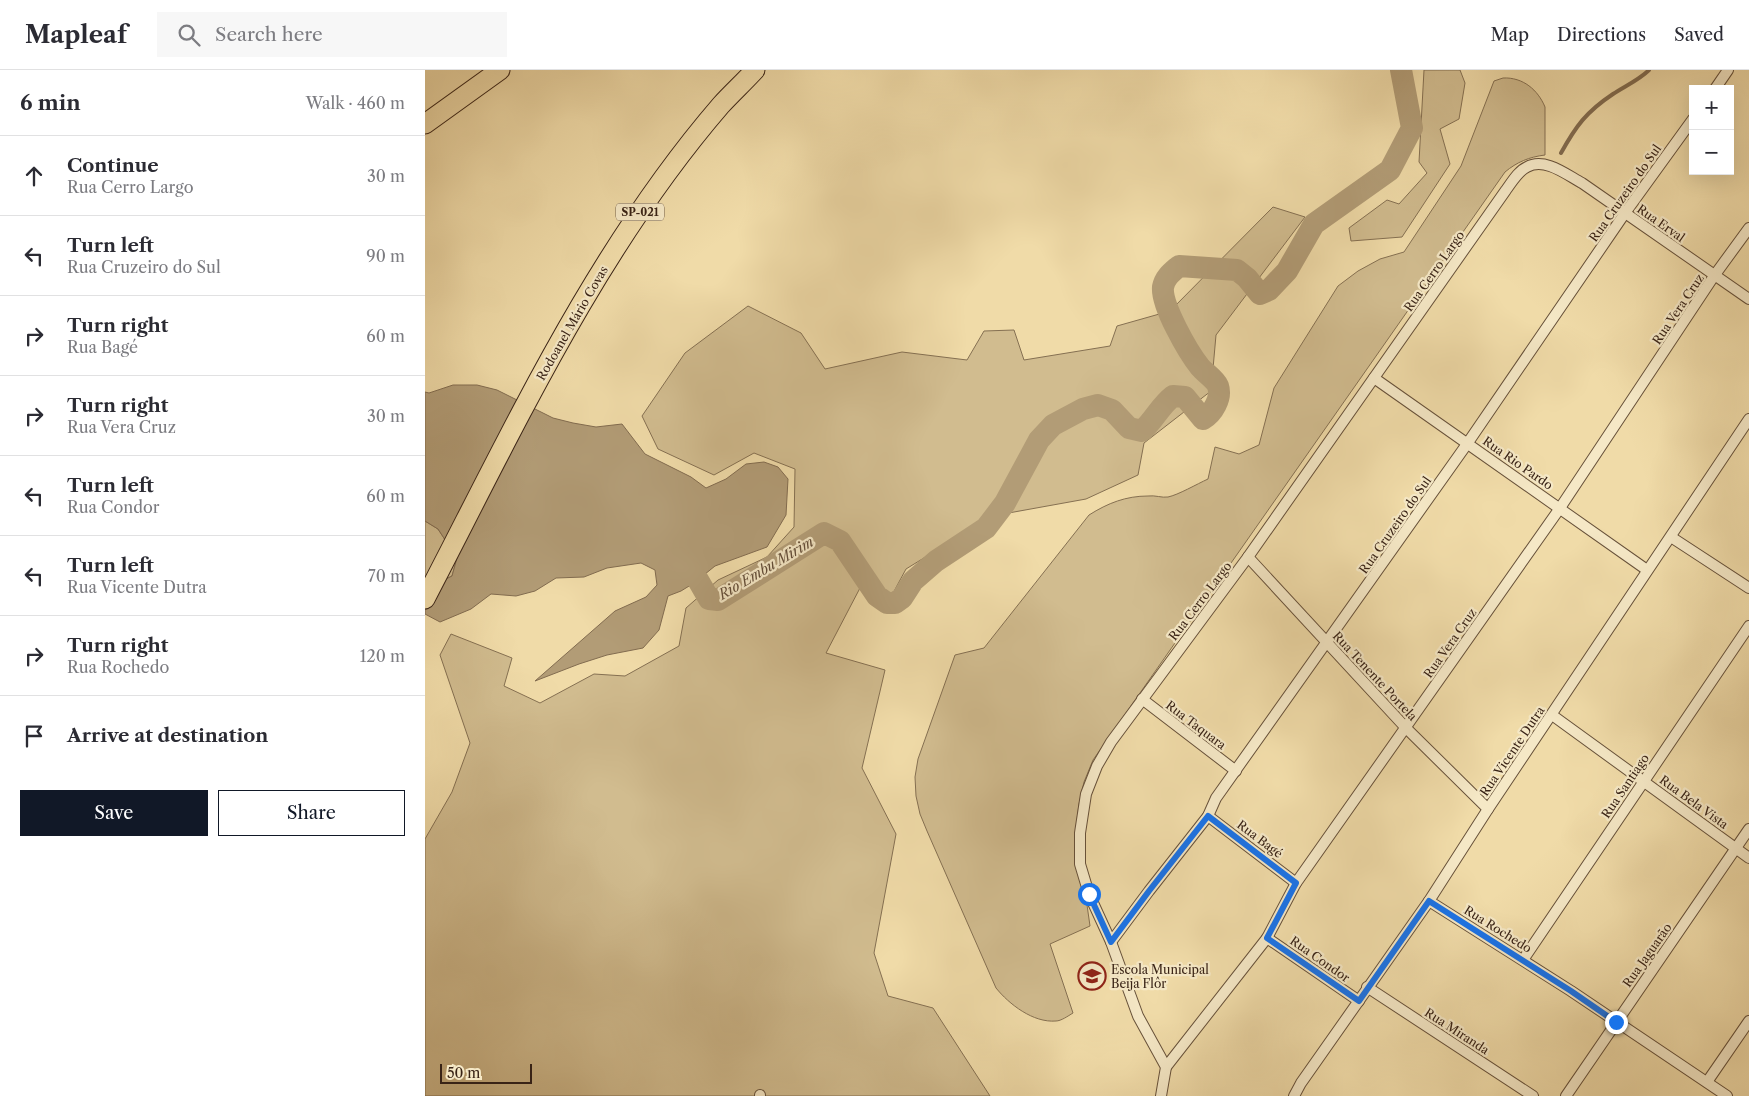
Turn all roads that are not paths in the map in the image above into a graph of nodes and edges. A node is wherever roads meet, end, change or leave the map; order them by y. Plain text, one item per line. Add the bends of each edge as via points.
1 (501, 70) edge
2 (755, 70) edge
3 (1728, 70) edge
4 (1718, 85) edge
5 (425, 124) edge
6 (1689, 125) edge
7 (1528, 166) joint
8 (1625, 213) junction
9 (1749, 228) edge
10 (1715, 276) junction
11 (1749, 299) edge
12 (1373, 378) junction
13 (1749, 419) edge
14 (1467, 444) junction
15 (1561, 508) junction
16 (1671, 537) junction
17 (1247, 557) junction
18 (1647, 570) junction
19 (1749, 588) edge
20 (425, 599) edge
21 (1749, 626) edge
22 (1327, 644) junction
23 (1142, 699) junction
24 (1552, 715) junction
25 (1406, 728) junction
26 (1236, 771) junction
27 (1643, 781) junction
28 (1488, 808) junction
29 (1208, 816) junction
30 (1749, 829) edge
31 (1736, 848) junction
32 (1749, 858) edge
33 (1296, 883) junction
34 (1429, 901) junction
35 (1267, 938) junction
36 (1111, 942) junction
37 (1523, 960) junction
38 (1367, 987) junction
39 (1359, 1001) junction
40 (1749, 1021) edge
41 (1616, 1022) junction
42 (1166, 1067) junction
43 (1707, 1082) junction
44 (1161, 1096) edge
45 (1294, 1096) edge
46 (1533, 1096) edge
47 (1567, 1096) edge
48 (1727, 1096) edge

1 - 5 highway
2 - 20 highway, Rodoanel Mário Covas / SP-021 via 721,105 656,188 596,280 545,369
3 - 4 street
6 - 8 street, Rua Cruzeiro do Sul
7 - 8 street, Rua Erval via 1538,164 1556,168
7 - 12 street, Rua Cerro Largo via 1506,190
8 - 10 street, Rua Erval
8 - 14 street, Rua Cruzeiro do Sul
9 - 10 street, Rua Vera Cruz
10 - 11 street, Rua Erval
10 - 15 street, Rua Vera Cruz
12 - 14 street, Rua Rio Pardo
12 - 17 street, Rua Cerro Largo
13 - 16 street, Rua Vicente Dutra
14 - 15 street, Rua Rio Pardo
14 - 22 street, Rua Cruzeiro do Sul
15 - 18 street, Rua Rio Pardo
15 - 25 street, Rua Vera Cruz
16 - 18 street, Rua Vicente Dutra
16 - 19 street
17 - 22 street, Rua Tenente Portela
17 - 23 street, Rua Cerro Largo
18 - 24 street, Rua Vicente Dutra
21 - 27 street, Rua Santiago
22 - 25 street, Rua Tenente Portela
22 - 26 street, Rua Cruzeiro do Sul
23 - 26 street, Rua Taquara
23 - 36 street, Rua Cerro Largo via 1097,766 1086,794 1080,833 1080,864 1089,894
24 - 27 street, Rua Bela Vista
24 - 28 street, Rua Vicente Dutra
25 - 28 street, Rua Tenente Portela
25 - 33 street, Rua Vera Cruz
26 - 29 street, Rua Cruzeiro do Sul via 1216,798
27 - 31 street, Rua Bela Vista
27 - 37 street, Rua Santiago
28 - 34 street, Rua Vicente Dutra
29 - 33 street, Rua Bagé
29 - 36 street, Rua Cruzeiro do Sul
30 - 31 street, Rua Jaguarão
31 - 32 street, Rua Bela Vista
31 - 41 street, Rua Jaguarão
33 - 35 street, Rua Vera Cruz
34 - 37 street, Rua Rochedo
34 - 38 street, Rua Vicente Dutra
35 - 39 street, Rua Condor
35 - 42 street, Rua Vera Cruz
36 - 42 street, Rua Cerro Largo via 1138,1016
37 - 41 street, Rua Rochedo
38 - 39 street, Rua Vicente Dutra
38 - 46 street, Rua Miranda
39 - 45 street, Rua Vicente Dutra
40 - 43 street
41 - 43 street, Rua Rochedo
41 - 47 street, Rua Jaguarão
42 - 44 street
43 - 48 street, Rua Rochedo

